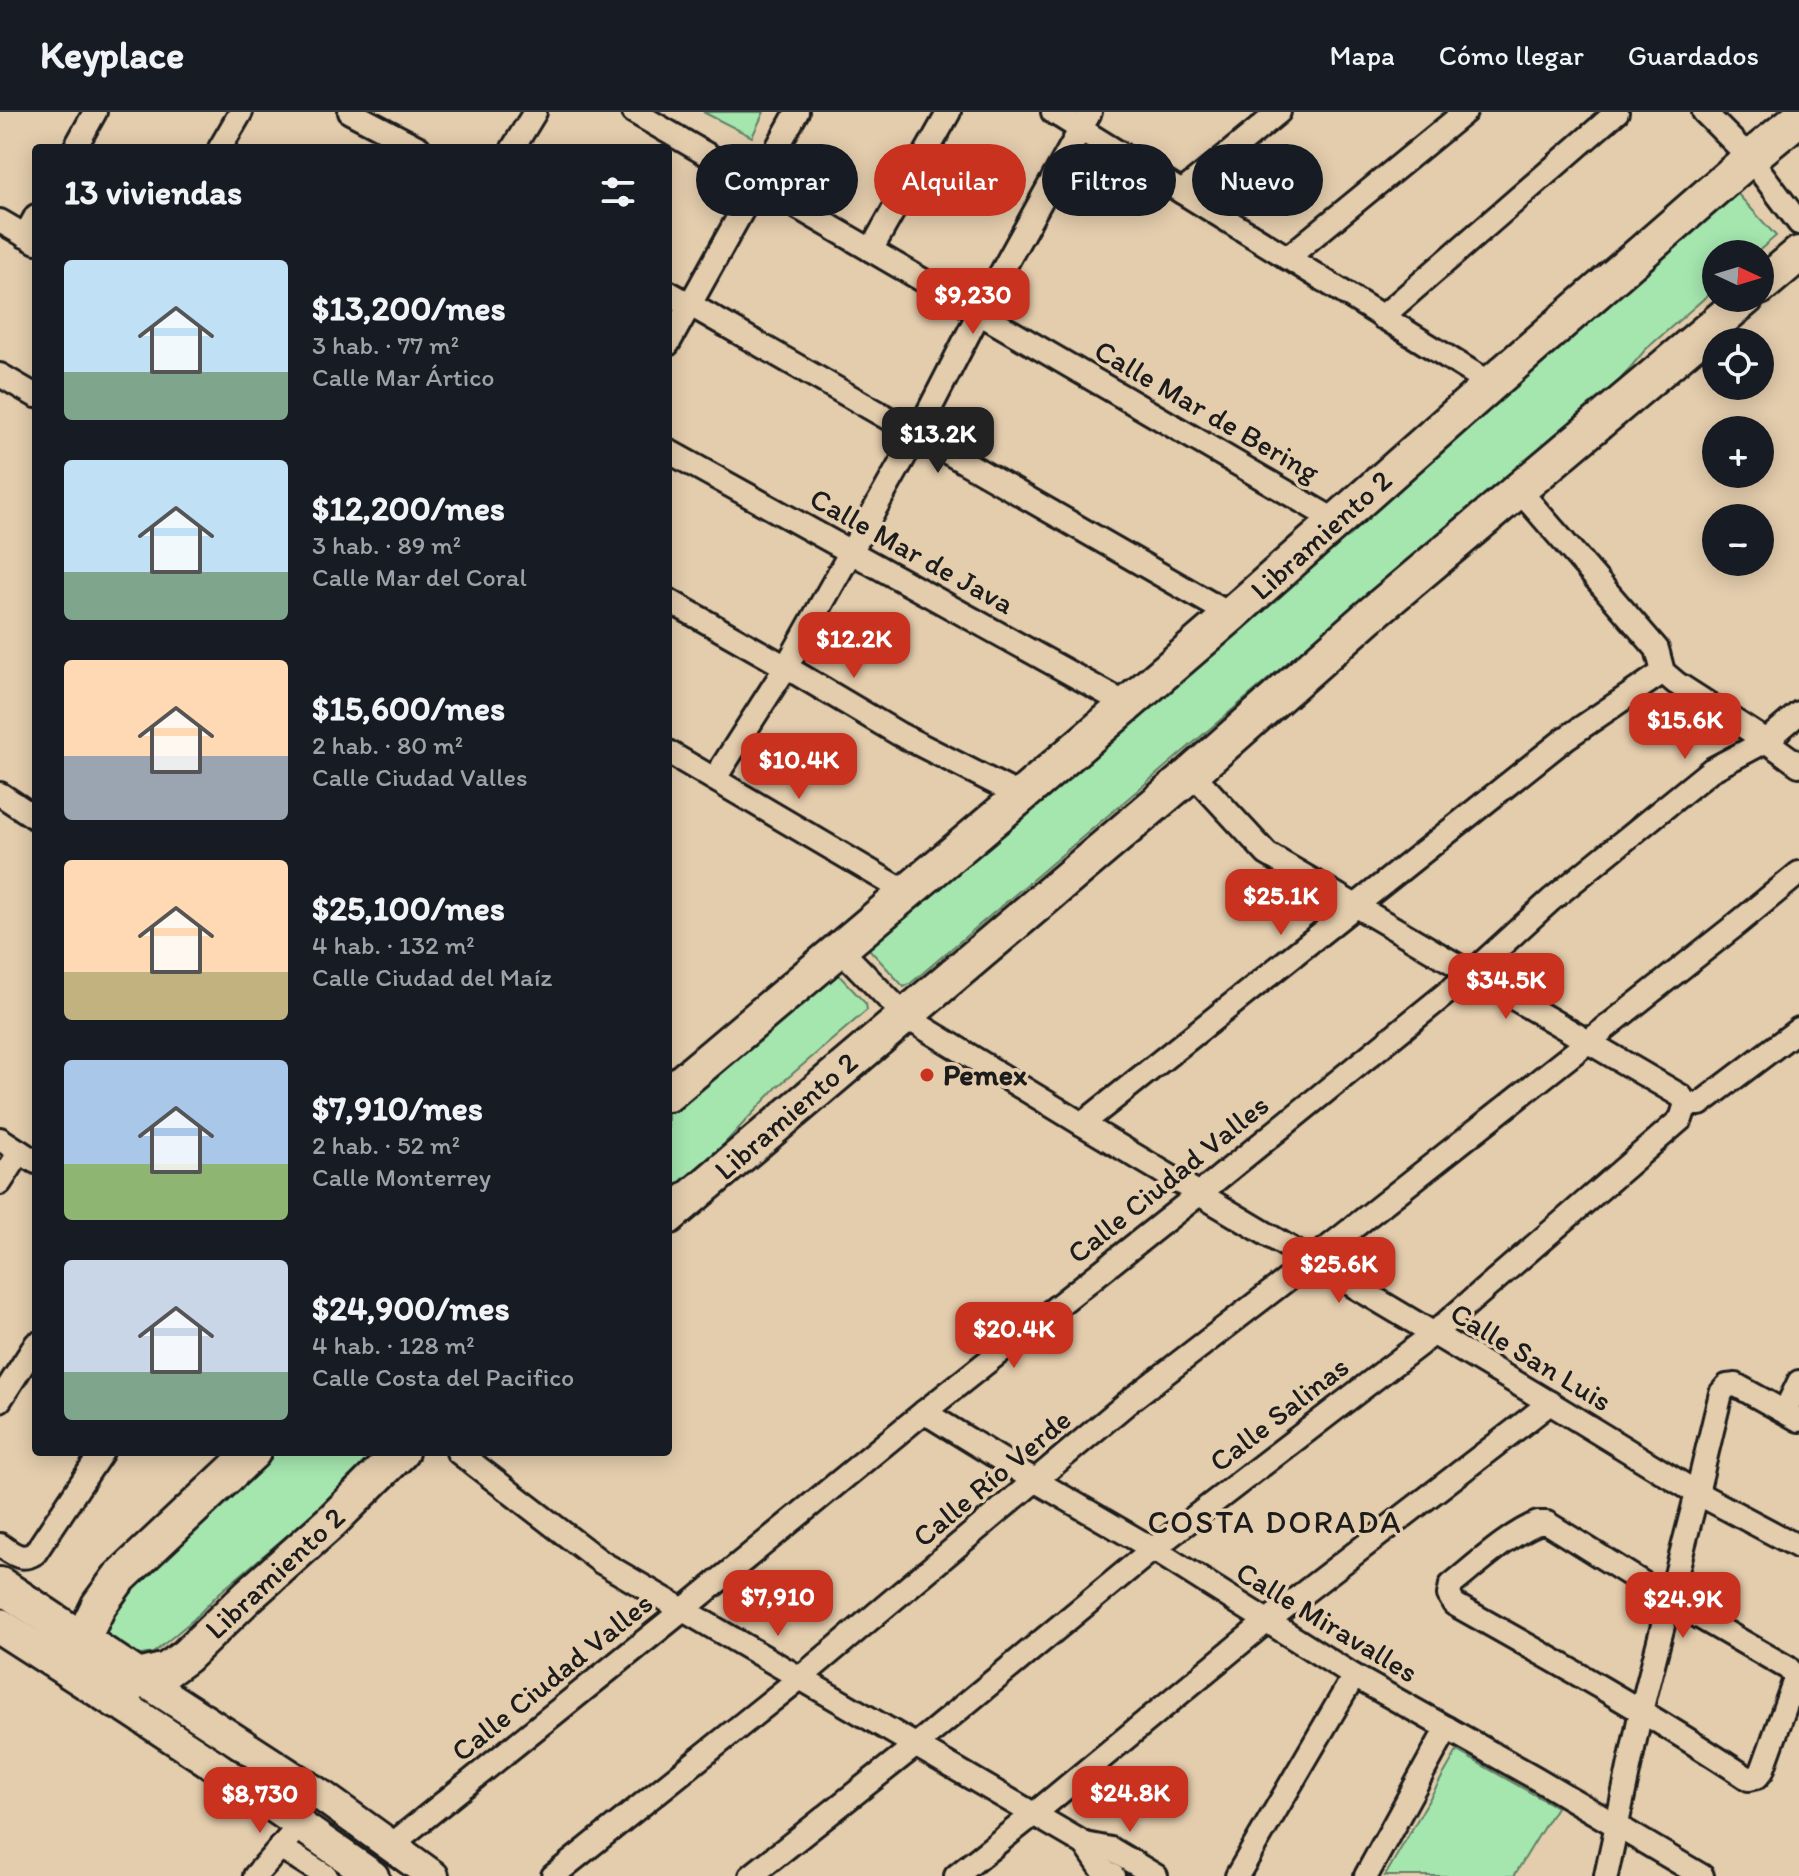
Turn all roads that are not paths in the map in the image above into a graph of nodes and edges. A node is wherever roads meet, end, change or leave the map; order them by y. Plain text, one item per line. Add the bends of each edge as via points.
1 (95, 112) edge
2 (241, 112) edge
3 (350, 112) edge
4 (535, 112) edge
5 (634, 112) edge
6 (797, 112) edge
7 (949, 112) edge
8 (1053, 112) edge
9 (1279, 112) edge
10 (1465, 112) edge
11 (1617, 112) edge
12 (1704, 112) edge
13 (1799, 118) edge
14 (1085, 120) edge
15 (77, 144) edge
16 (222, 144) edge
17 (411, 144) edge
18 (515, 144) edge
19 (779, 144) edge
20 (696, 148) edge
21 (1750, 158) junction
22 (1182, 192) junction
23 (739, 216) edge
24 (813, 216) edge
25 (0, 221) edge
26 (1799, 223) edge
27 (32, 231) edge
28 (871, 250) junction
29 (1799, 254) edge
30 (1287, 258) junction
31 (1774, 275) edge
32 (672, 294) edge
33 (690, 305) junction
34 (1729, 312) edge
35 (979, 313) junction
36 (1382, 317) junction
37 (672, 337) edge
38 (0, 375) edge
39 (1491, 384) junction
40 (32, 394) edge
41 (916, 436) junction
42 (672, 453) edge
43 (1519, 490) junction
44 (1336, 521) junction
45 (850, 551) junction
46 (672, 602) edge
47 (1231, 615) junction
48 (786, 667) junction
49 (1663, 672) junction
50 (1126, 704) junction
51 (1799, 713) edge
52 (1766, 741) junction
53 (672, 754) edge
54 (1799, 765) edge
55 (1192, 773) junction
56 (715, 778) junction
57 (0, 794) edge
58 (1021, 796) junction
59 (32, 815) edge
60 (1799, 873) edge
61 (906, 892) junction
62 (1356, 907) junction
63 (839, 948) junction
64 (1470, 974) junction
65 (906, 1017) junction
66 (1799, 1029) edge
67 (1587, 1042) junction
68 (672, 1091) edge
69 (1686, 1104) junction
70 (1082, 1124) junction
71 (0, 1139) edge
72 (28, 1157) edge
73 (0, 1183) edge
74 (1199, 1194) junction
75 (672, 1214) edge
76 (1311, 1261) junction
77 (1433, 1334) junction
78 (32, 1350) edge
79 (1799, 1382) edge
80 (0, 1400) edge
81 (1550, 1403) junction
82 (924, 1412) junction
83 (1792, 1415) edge
84 (99, 1456) edge
85 (249, 1456) edge
86 (397, 1456) edge
87 (463, 1456) edge
88 (1036, 1481) junction
89 (1697, 1493) junction
90 (0, 1545) edge
91 (1799, 1547) edge
92 (1153, 1549) junction
93 (0, 1585) edge
94 (1670, 1600) junction
95 (683, 1610) junction
96 (1266, 1622) junction
97 (2, 1631) edge
98 (75, 1655) junction
99 (1354, 1676) junction
100 (800, 1678) junction
101 (128, 1689) junction
102 (1641, 1711) junction
103 (1447, 1728) junction
104 (916, 1745) junction
105 (1034, 1814) junction
106 (1617, 1825) junction
107 (290, 1836) junction
108 (1085, 1844) junction
109 (390, 1846) junction
110 (255, 1876) edge
111 (326, 1876) edge
112 (373, 1876) edge
113 (433, 1876) edge
114 (553, 1876) edge
115 (751, 1876) edge
116 (956, 1876) edge
117 (1113, 1876) edge
118 (1156, 1876) edge
119 (1237, 1876) edge
120 (1366, 1876) edge
121 (1606, 1876) edge
122 (1702, 1876) edge

1 - 15 street
2 - 16 street
3 - 17 street
4 - 18 street
5 - 20 street, Calle Mar de Bering
6 - 19 street
7 - 28 street
8 - 14 street
9 - 22 street
10 - 30 street
11 - 36 street
12 - 21 street
13 - 21 main road, Libramiento 2
14 - 22 street
14 - 35 street
21 - 26 street
21 - 39 main road, Libramiento 2
22 - 30 street
23 - 33 street
24 - 28 street, Calle Mar de Bering
25 - 27 street
28 - 35 street, Calle Mar de Bering
29 - 31 main road
30 - 36 street
32 - 33 street
33 - 37 street
33 - 41 street
34 - 43 main road, Libramiento 2
35 - 41 street
35 - 44 street, Calle Mar de Bering
36 - 39 street
38 - 40 street
39 - 44 main road, Libramiento 2
41 - 45 street
41 - 47 street
42 - 45 street, Calle Mar de Java
43 - 49 street via 1657,649
43 - 55 main road, Libramiento 2
44 - 47 main road, Libramiento 2
45 - 48 street
45 - 50 street, Calle Mar de Java
46 - 48 street
47 - 50 main road, Libramiento 2
48 - 56 street
48 - 58 street via 899,734
49 - 52 street
49 - 62 street via 1566,738
50 - 58 main road, Libramiento 2
51 - 52 street, Calle Ciudad Valles
52 - 54 street
52 - 64 street, Calle Ciudad Valles via 1711,770 1551,900
53 - 56 street
55 - 62 street via 1267,854
55 - 65 main road, Libramiento 2
56 - 61 street
57 - 59 street
58 - 61 main road, Libramiento 2
60 - 67 street, Calle Río Verde
61 - 63 main road, Libramiento 2
62 - 64 street
62 - 70 street
63 - 65 street
63 - 68 main road, Libramiento 2
64 - 67 street
64 - 74 street, Calle Ciudad Valles
65 - 70 street, Calle San Luis
65 - 75 main road, Libramiento 2
66 - 69 street, Calle Salinas via 1700,1104
67 - 69 street via 1681,1096
67 - 76 street, Calle Río Verde
69 - 77 street, Calle Salinas via 1681,1119
70 - 74 street, Calle San Luis
71 - 72 street
72 - 73 street
74 - 76 street, Calle San Luis
74 - 82 street, Calle Ciudad Valles
76 - 77 street, Calle San Luis
76 - 88 street, Calle Río Verde via 1132,1399
77 - 81 street, Calle San Luis
77 - 92 street, Calle Salinas
78 - 80 street
79 - 83 street
81 - 89 street, Calle San Luis
81 - 96 street
82 - 88 street, Calle Miravalles
82 - 95 street, Calle Ciudad Valles
83 - 89 street via 1736,1385 1727,1386
84 - 90 street via 35,1553 18,1557
85 - 98 main road via 118,1579
86 - 101 main road, Libramiento 2 via 186,1656
87 - 95 street via 601,1562
88 - 92 street, Calle Miravalles
88 - 100 street, Calle Río Verde
89 - 91 street, Calle San Luis
89 - 94 street
92 - 96 street, Calle Miravalles
92 - 104 street, Calle Salinas
93 - 98 main road
94 - 102 street
94 - 102 street via 1788,1668 1794,1682 1762,1771 1749,1779
94 - 102 street via 1547,1523 1530,1526 1451,1585 1454,1604
95 - 100 street
95 - 109 street, Calle Ciudad Valles
96 - 99 street, Calle Miravalles
96 - 105 street
97 - 98 main road
98 - 101 main road
99 - 103 street, Calle Miravalles
99 - 119 street
100 - 104 street
100 - 114 street, Calle Río Verde
101 - 107 main road
101 - 109 main road via 322,1796
102 - 106 street
103 - 106 street, Calle Miravalles
103 - 120 street
104 - 105 street
104 - 115 street, Calle Salinas
105 - 108 street
105 - 116 street
106 - 121 street
106 - 122 street, Calle Miravalles
107 - 110 street
107 - 111 street
107 - 112 main road
108 - 117 street
108 - 118 street via 1111,1849
109 - 113 main road

